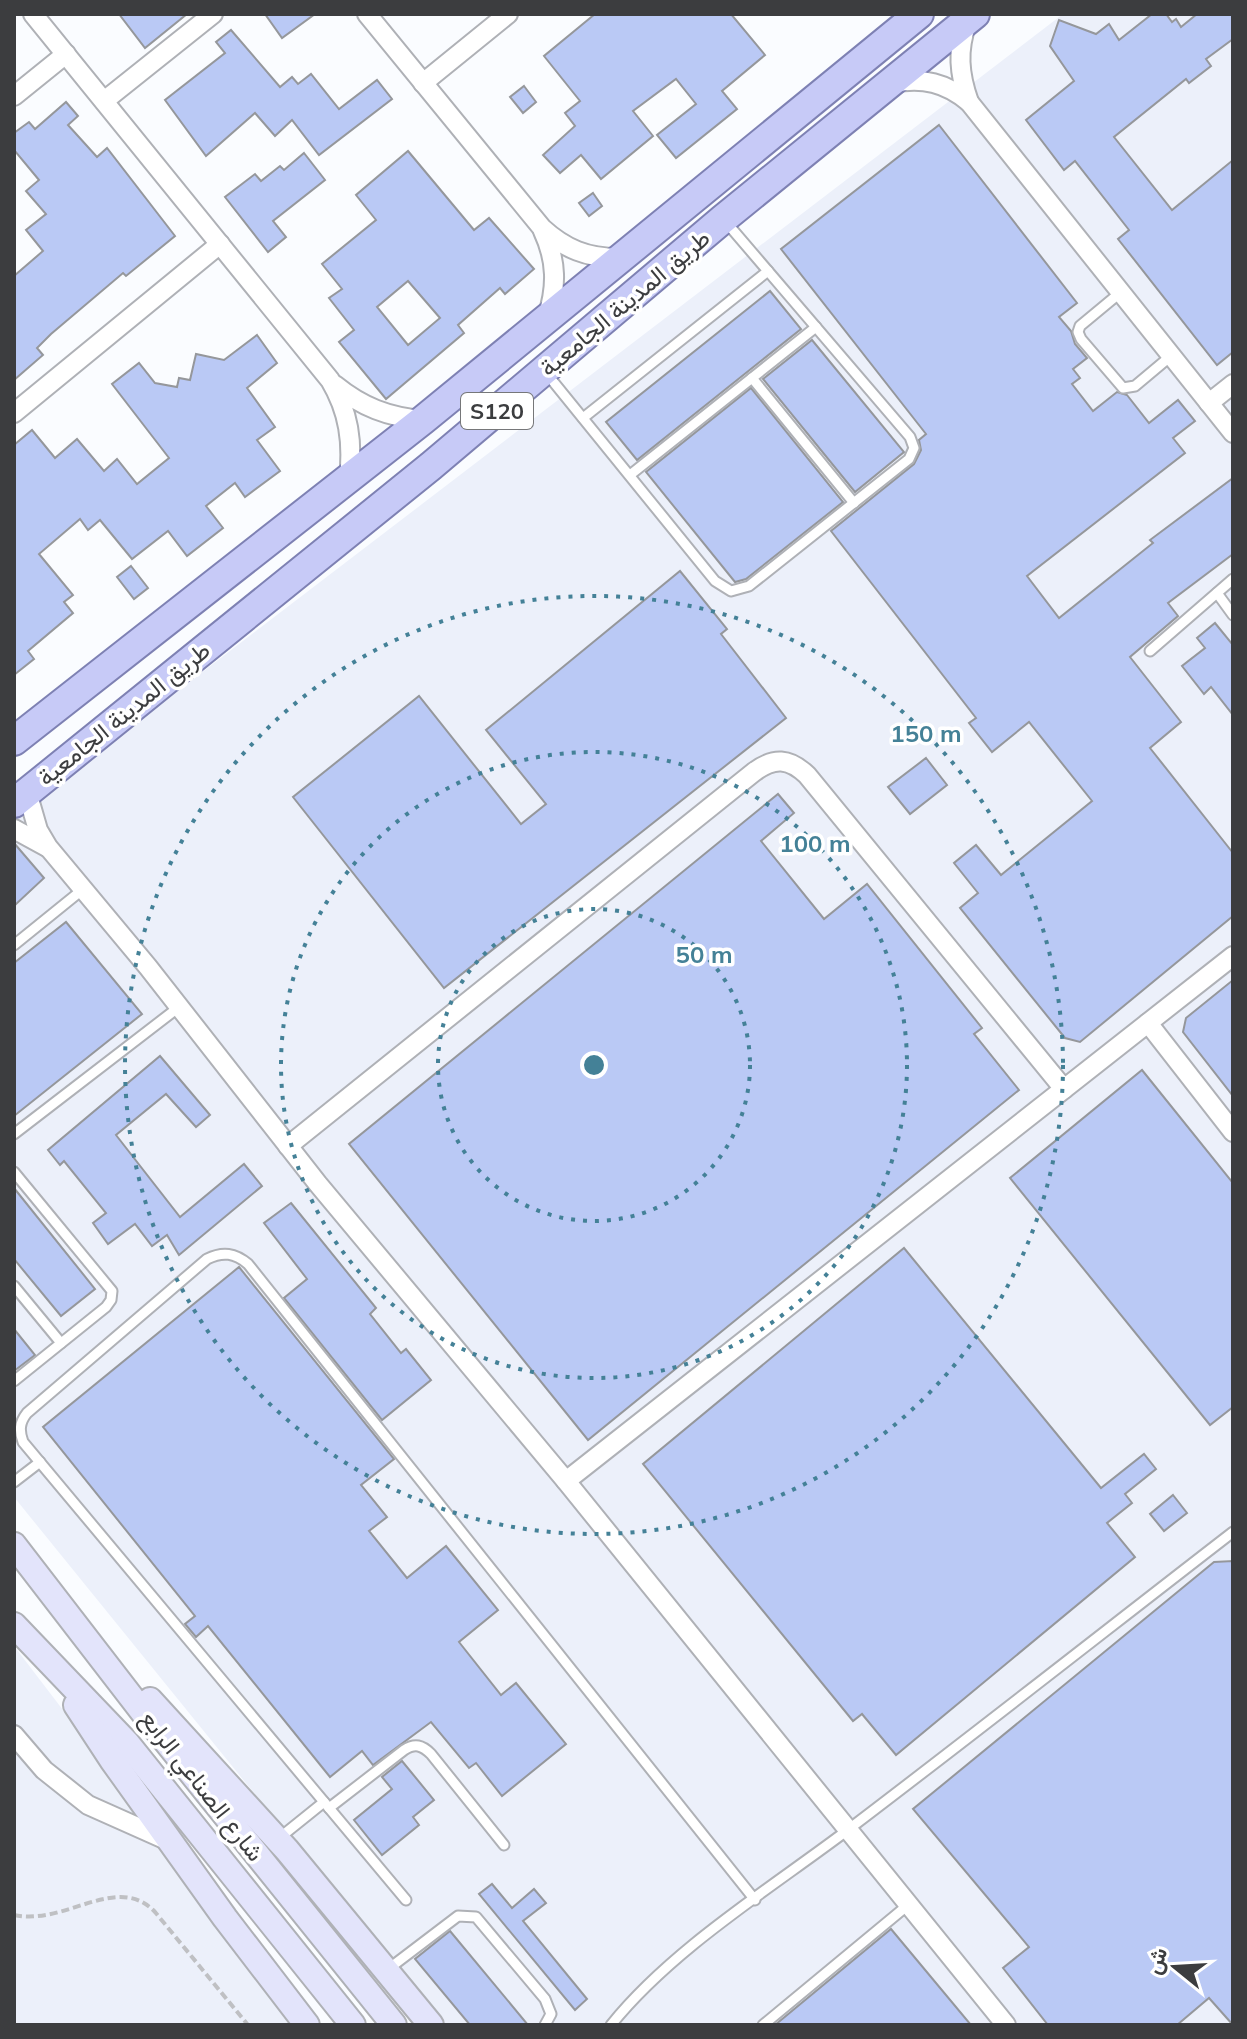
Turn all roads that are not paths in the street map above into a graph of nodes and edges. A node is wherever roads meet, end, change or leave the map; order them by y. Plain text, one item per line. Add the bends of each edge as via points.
1 (33, 14) edge
2 (213, 14) edge
3 (367, 14) edge
4 (508, 14) edge
5 (919, 14) edge
6 (972, 17) edge
7 (66, 54) junction
8 (423, 83) junction
9 (890, 83) junction
10 (14, 96) edge
11 (104, 101) junction
12 (969, 102) junction
13 (723, 219) junction
14 (542, 228) junction
15 (220, 244) junction
16 (619, 258) junction
17 (768, 271) junction
18 (1121, 292) junction
19 (547, 318) junction
20 (816, 327) junction
21 (1172, 355) junction
22 (545, 371) junction
23 (752, 378) junction
24 (330, 380) junction
25 (1233, 384) edge
26 (1209, 403) junction
27 (14, 413) edge
28 (583, 418) junction
29 (423, 420) junction
30 (1233, 433) edge
31 (630, 475) junction
32 (349, 479) junction
33 (854, 503) junction
34 (1233, 579) edge
35 (1217, 593) junction
36 (1233, 615) edge
37 (1150, 651) dead end
38 (14, 741) edge
39 (21, 798) edge
40 (14, 829) edge
41 (48, 847) junction
42 (82, 890) junction
43 (14, 945) edge
44 (1233, 956) edge
45 (179, 1007) junction
46 (1148, 1023) junction
47 (1064, 1089) junction
48 (1233, 1132) edge
49 (14, 1134) edge
50 (288, 1146) junction
51 (14, 1172) edge
52 (14, 1286) edge
53 (61, 1343) junction
54 (14, 1381) edge
55 (40, 1462) junction
56 (566, 1481) junction
57 (14, 1482) edge
58 (1233, 1532) edge
59 (14, 1545) edge
60 (14, 1625) edge
61 (97, 1652) junction
62 (51, 1662) junction
63 (14, 1735) edge
64 (326, 1805) junction
65 (848, 1830) junction
66 (278, 1839) junction
67 (171, 1842) junction
68 (504, 1845) dead end
69 (406, 1900) dead end
70 (755, 1900) junction
71 (908, 1905) junction
72 (386, 1971) junction
73 (347, 2017) edge
74 (307, 2025) edge
75 (394, 2025) edge
76 (431, 2025) edge
77 (545, 2025) edge
78 (611, 2025) edge
79 (763, 2025) edge
80 (1006, 2025) edge

1 - 7 street
2 - 11 street
3 - 8 street
4 - 8 street
5 - 16 main road, طريق المدينة الجامعية / S120
6 - 9 main road, طريق المدينة الجامعية / S120
6 - 12 street via 962,36 960,61
7 - 10 street
7 - 11 street
8 - 14 street
9 - 12 street via 924,80 956,91
9 - 13 main road, طريق المدينة الجامعية / S120
11 - 15 street
12 - 18 street
13 - 17 lane
13 - 22 main road, طريق المدينة الجامعية / S120
14 - 16 street via 570,249
14 - 19 street via 554,264
15 - 24 street
15 - 27 street
16 - 19 main road, طريق المدينة الجامعية / S120
17 - 20 lane
17 - 28 lane
18 - 21 street
18 - 21 lane via 1080,326 1081,339 1123,388 1135,386
19 - 29 main road, طريق المدينة الجامعية / S120
20 - 23 lane
20 - 33 lane via 913,442 909,459
21 - 26 street
22 - 28 lane
22 - 39 main road, طريق المدينة الجامعية / S120
23 - 31 lane
23 - 33 lane
24 - 29 street via 362,405
24 - 32 street via 351,437
25 - 26 street
26 - 30 street
28 - 31 lane
29 - 32 main road, طريق المدينة الجامعية / S120
31 - 33 lane via 715,581 731,591 749,586
32 - 38 main road, طريق المدينة الجامعية / S120
34 - 35 lane
35 - 36 lane
35 - 37 lane
39 - 41 street
40 - 41 street
41 - 42 street
42 - 43 lane
42 - 45 street
44 - 46 street
45 - 49 lane
45 - 50 street
46 - 47 street
46 - 48 street
47 - 50 street via 807,775 796,764 781,760 754,772
47 - 56 street
50 - 56 street
51 - 53 lane via 112,1291 106,1307
52 - 53 lane
53 - 54 lane
55 - 57 lane
55 - 64 lane
55 - 70 lane via 20,1435 27,1413 207,1259 224,1253 241,1258
56 - 65 street
58 - 65 lane
59 - 61 main road, شارع الصناعي الرابع
60 - 62 main road, شارع الصناعي الرابع
61 - 66 main road via 176,1726
61 - 75 main road, شارع الصناعي الرابع
62 - 67 main road
62 - 73 main road, شارع الصناعي الرابع via 162,1785
63 - 67 street via 76,1797
64 - 66 lane
64 - 68 lane via 418,1745
64 - 69 lane
65 - 70 lane
65 - 71 street
66 - 72 main road
67 - 74 main road
70 - 78 lane via 662,1973
71 - 79 lane
71 - 80 street
72 - 76 main road
72 - 77 lane via 458,1916 476,1917 545,1999 551,2014

